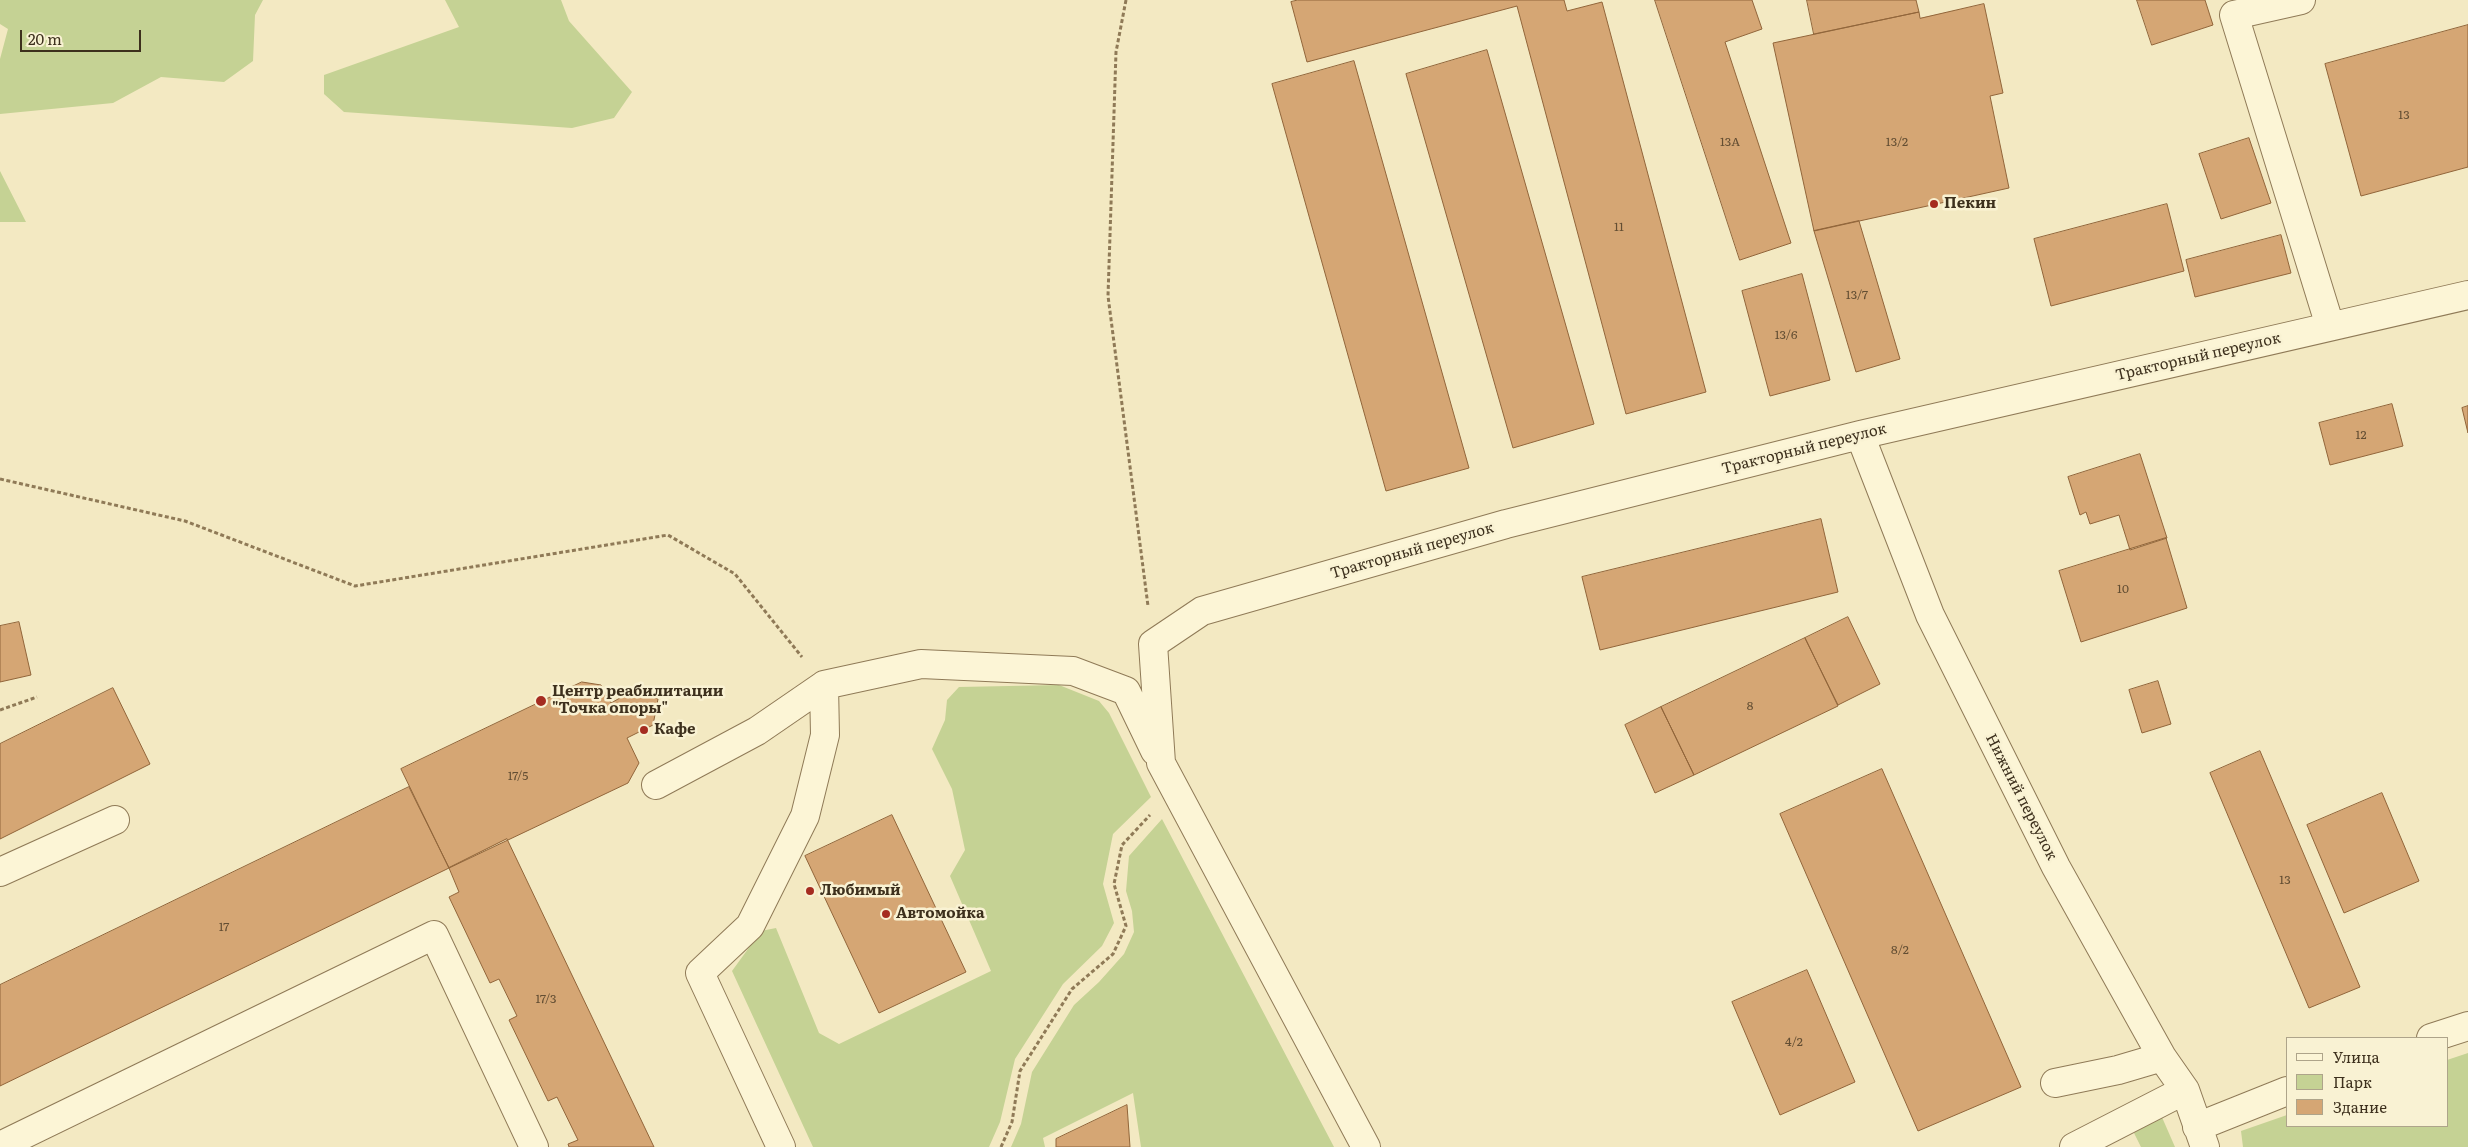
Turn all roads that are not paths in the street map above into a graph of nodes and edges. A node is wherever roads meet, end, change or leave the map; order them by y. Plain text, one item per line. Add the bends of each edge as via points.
1 (2301, 0) edge
2 (2232, 7) edge
3 (2468, 294) edge
4 (2330, 326) junction
5 (1860, 435) junction
6 (824, 685) junction
7 (1161, 764) junction
8 (656, 785) dead end
9 (115, 820) dead end
10 (0, 872) edge
11 (2468, 1026) edge
12 (2434, 1037) edge
13 (2162, 1057) junction
14 (2055, 1083) dead end
15 (2184, 1090) junction
16 (2286, 1092) edge
17 (2201, 1137) edge
18 (0, 1146) edge
19 (534, 1147) edge
20 (781, 1147) edge
21 (1366, 1147) edge
22 (2074, 1147) edge

1 - 2 street
2 - 4 street
3 - 4 street, Тракторный переулок
4 - 5 street, Тракторный переулок
5 - 7 street, Тракторный переулок via 1506,524 1202,611 1153,644
5 - 13 street, Нижний переулок via 1930,615 2056,867
6 - 7 street via 921,664 1074,671 1126,691
6 - 8 street via 757,731
6 - 20 street via 825,735 805,816 750,926 700,973
7 - 21 street
9 - 10 street
11 - 12 street
13 - 14 street
13 - 15 street, Нижний переулок
15 - 17 street, Нижний переулок
15 - 22 street
16 - 17 street
18 - 19 street via 434,935

